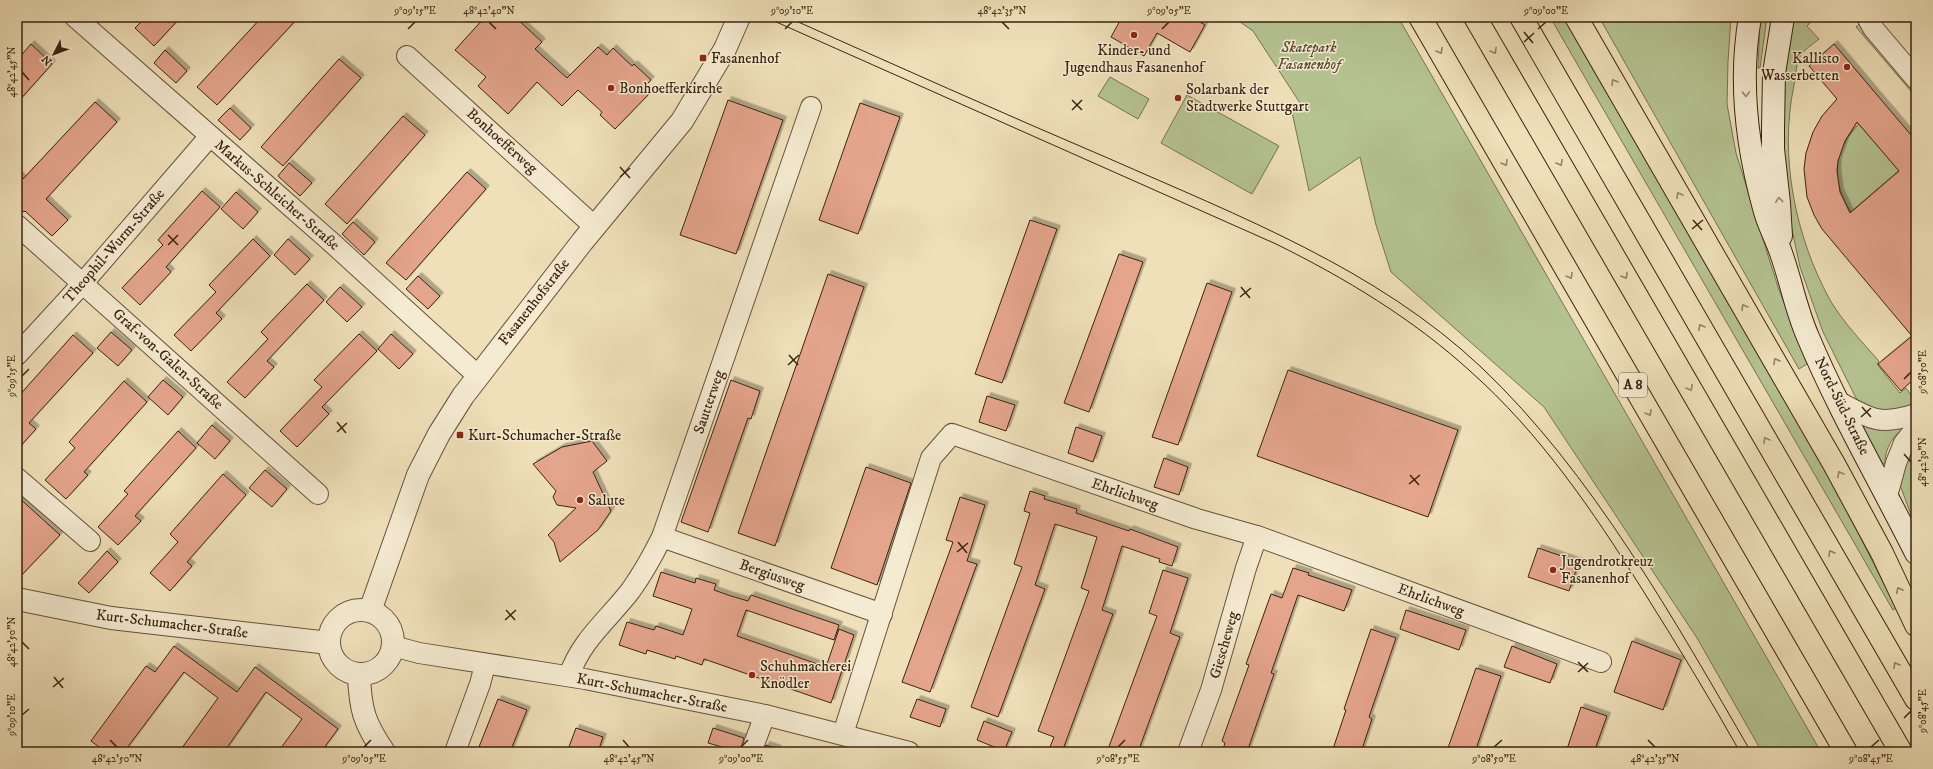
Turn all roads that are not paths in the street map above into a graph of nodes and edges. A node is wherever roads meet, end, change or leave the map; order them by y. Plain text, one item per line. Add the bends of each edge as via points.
1 (75, 17) edge
2 (739, 17) edge
3 (1420, 17) edge
4 (1475, 17) edge
5 (1521, 17) edge
6 (1576, 17) edge
7 (1750, 17) edge
8 (1783, 17) edge
9 (1867, 17) edge
10 (408, 56) dead end
11 (1916, 78) edge
12 (811, 106) dead end
13 (210, 136) junction
14 (17, 225) edge
15 (595, 227) junction
16 (1781, 253) junction
17 (83, 283) junction
18 (17, 355) edge
19 (477, 375) junction
20 (1839, 402) junction
21 (1916, 414) edge
22 (1916, 428) edge
23 (17, 478) edge
24 (318, 494) dead end
25 (1887, 496) junction
26 (1257, 536) junction
27 (662, 537) junction
28 (90, 541) dead end
29 (1916, 553) edge
30 (17, 599) edge
31 (370, 611) junction
32 (882, 614) junction
33 (1916, 625) edge
34 (329, 643) junction
35 (393, 646) junction
36 (1601, 662) dead end
37 (485, 665) junction
38 (359, 674) junction
39 (569, 676) junction
40 (1916, 699) edge
41 (765, 714) junction
42 (842, 734) junction
43 (384, 752) edge
44 (455, 752) edge
45 (751, 752) edge
46 (909, 752) edge
47 (1188, 752) edge
48 (1846, 752) edge
49 (1901, 752) edge

1 - 13 street, Markus-Schleicher-Straße
2 - 15 street, Fasanenhofstraße via 725,49 682,121
3 -> 48 highway, A 8
4 -> 49 highway
40 -> 5 highway
33 -> 6 highway via 1882,553 1834,464
7 -> 16 street, Nord-Süd-Straße via 1745,68 1750,134 1764,210
16 -> 8 street, Nord-Süd-Straße via 1780,203 1774,168 1773,128 1774,73
9 - 11 street via 1872,28
10 - 15 street, Bonhoefferweg
12 - 27 street, Sautterweg
13 - 17 street, Theophil-Wurm-Straße
13 - 19 street, Markus-Schleicher-Straße
14 - 17 street, Graf-von-Galen-Straße
15 - 19 street, Fasanenhofstraße
16 - 20 street, Nord-Süd-Straße via 1805,330
17 - 18 street, Theophil-Wurm-Straße
17 - 24 street, Graf-von-Galen-Straße
19 - 31 street, Fasanenhofstraße via 439,434 418,475
20 - 21 street via 1869,417 1886,421
20 - 25 street, Nord-Süd-Straße
22 - 25 street via 1904,444 1896,462
23 - 28 street
25 - 29 street, Nord-Süd-Straße
26 - 32 street, Ehrlichweg via 1197,519 952,434 931,458
26 - 36 street, Ehrlichweg
26 - 47 street, Giescheweg via 1211,690
27 - 32 street, Bergiusweg
27 - 39 street, Sautterweg via 631,590 585,642 574,659
30 - 34 street, Kurt-Schumacher-Straße via 111,618
31 - 34 street via 350,612 341,617 330,633
31 - 35 street via 388,624
32 - 42 street, Ehrlichweg
34 - 38 street via 330,652 341,668
35 - 37 street, Kurt-Schumacher-Straße
35 - 38 street via 391,655 378,670
37 - 39 street, Kurt-Schumacher-Straße
37 - 44 street
38 - 43 street via 362,708 376,741
39 - 41 street, Kurt-Schumacher-Straße
41 - 42 street, Kurt-Schumacher-Straße
41 - 45 street
42 - 46 street, Kurt-Schumacher-Straße

